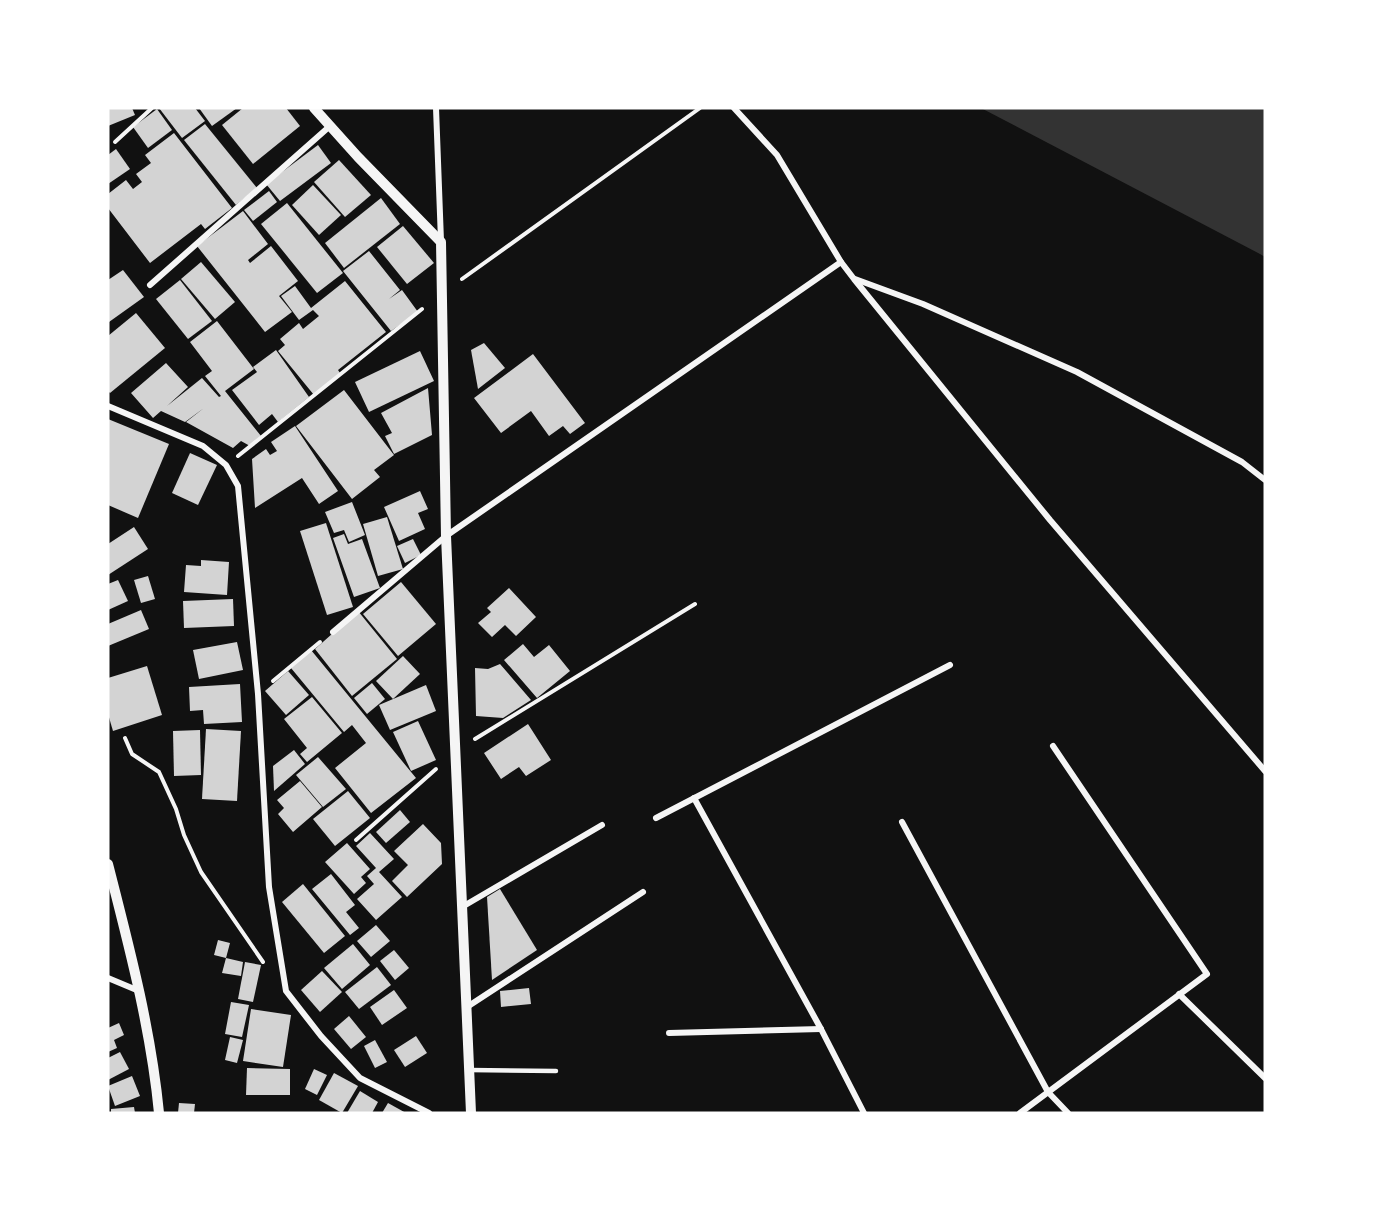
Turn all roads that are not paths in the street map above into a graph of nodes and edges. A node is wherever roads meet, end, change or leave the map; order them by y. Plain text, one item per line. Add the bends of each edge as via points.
1 (314, 108) edge
2 (436, 108) edge
3 (734, 108) edge
4 (330, 126) junction
5 (441, 242) junction
6 (841, 262) junction
7 (854, 279) junction
8 (150, 285) dead end
9 (108, 405) edge
10 (1265, 480) edge
11 (446, 536) junction
12 (333, 632) road end
13 (950, 665) dead end
14 (1053, 746) dead end
15 (1265, 771) edge
16 (694, 798) junction
17 (656, 818) dead end
18 (902, 822) dead end
19 (602, 825) dead end
20 (108, 864) edge
21 (643, 892) dead end
22 (462, 907) junction
23 (108, 978) edge
24 (140, 992) junction
25 (1179, 994) junction
26 (466, 1007) junction
27 (821, 1029) junction
28 (669, 1033) dead end
29 (469, 1070) junction
30 (556, 1071) dead end
31 (1265, 1078) edge
32 (1048, 1092) junction
33 (159, 1113) edge
34 (429, 1113) edge
35 (471, 1113) edge
36 (864, 1113) edge
37 (1020, 1113) edge
38 (1068, 1113) edge

1 - 4 street
2 - 5 street
3 - 6 street via 777,155
4 - 5 street
4 - 8 street
5 - 11 street
6 - 7 street
6 - 11 street
7 - 10 street via 923,304 1077,372 1242,462
7 - 15 street via 1050,520
9 - 34 street via 203,446 226,465 238,486 258,694 269,887 285,991 360,1078
11 - 12 street
11 - 22 street
13 - 16 street
14 - 25 street via 1207,974
16 - 17 street
16 - 27 street
18 - 32 street
19 - 22 street
20 - 24 street
21 - 26 street
22 - 26 street
23 - 24 street
24 - 33 street
25 - 31 street
25 - 32 street
26 - 29 street
27 - 28 street
27 - 36 street
29 - 30 lane
29 - 35 street
32 - 37 street
32 - 38 street

